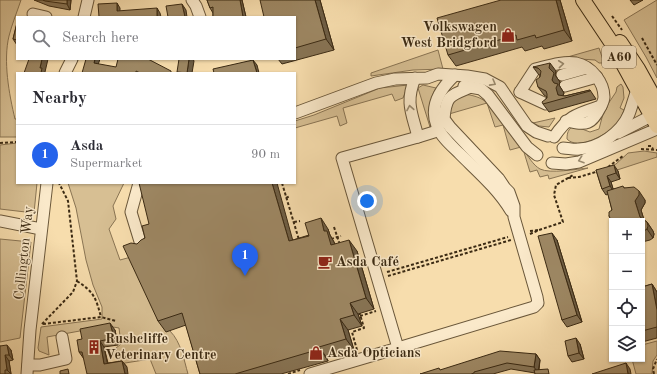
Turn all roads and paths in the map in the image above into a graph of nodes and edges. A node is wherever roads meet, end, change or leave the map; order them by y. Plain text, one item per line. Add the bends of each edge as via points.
1 (88, 0) edge
2 (192, 0) edge
3 (583, 0) edge
4 (593, 0) edge
5 (33, 14) dead end
6 (42, 16) edge
7 (84, 16) edge
8 (200, 16) edge
9 (642, 38) dead end
10 (72, 60) edge
11 (657, 65) edge
12 (587, 68) junction
13 (66, 72) edge
14 (455, 75) junction
15 (562, 75) dead end
16 (597, 77) junction
17 (415, 78) junction
18 (428, 78) junction
19 (540, 82) edge
20 (445, 84) junction
21 (566, 86) dead end
22 (471, 87) junction
23 (602, 89) junction
24 (637, 90) junction
25 (520, 92) junction
26 (590, 92) edge
27 (545, 98) edge
28 (509, 99) junction
29 (296, 112) edge
30 (656, 114) edge
31 (512, 126) junction
32 (438, 129) junction
33 (657, 129) edge
34 (422, 136) junction
35 (612, 136) junction
36 (551, 137) junction
37 (16, 142) edge
38 (0, 143) edge
39 (637, 144) junction
40 (655, 144) edge
41 (563, 148) junction
42 (657, 150) edge
43 (626, 154) dead end
44 (537, 155) junction
45 (552, 164) junction
46 (479, 166) junction
47 (608, 167) edge
48 (602, 170) edge
49 (47, 184) edge
50 (60, 184) edge
51 (139, 184) edge
52 (282, 184) edge
53 (290, 196) dead end
54 (286, 198) junction
55 (514, 217) junction
56 (300, 220) dead end
57 (0, 221) edge
58 (294, 222) junction
59 (334, 227) dead end
60 (41, 229) junction
61 (341, 236) dead end
62 (520, 236) junction
63 (338, 238) junction
64 (330, 240) edge
65 (300, 241) edge
66 (340, 245) edge
67 (142, 248) edge
68 (377, 277) junction
69 (77, 281) junction
70 (358, 310) edge
71 (376, 311) dead end
72 (360, 316) junction
73 (101, 317) junction
74 (116, 321) dead end
75 (62, 337) dead end
76 (398, 348) junction
77 (358, 354) dead end
78 (657, 359) edge
79 (28, 370) edge
80 (307, 372) edge
81 (288, 374) edge
82 (654, 374) edge

1 - 7 street
2 - 8 street
3 - 24 main road, A60 via 611,42
4 - 30 main road, A60 via 638,69
5 - 6 street
9 - 11 path
10 - 13 street
12 - 15 street
12 - 16 street
25 -> 12 street via 535,69 575,63
14 - 18 street via 438,74
14 - 20 street
14 -> 28 street via 485,79 500,87
16 - 21 street
16 - 23 street
17 - 18 street
17 - 29 street via 376,83
34 -> 17 street via 409,105
18 - 20 street via 435,83
19 - 25 street
20 - 22 street
20 - 32 street via 435,104
22 - 31 street via 481,89 488,95
22 - 46 street via 453,95 445,104 444,119 463,141
23 - 26 street
23 - 36 street via 604,98 592,121 581,125 566,121
24 - 30 main road, A60
24 - 35 street via 629,115
25 - 27 street
25 - 28 street
28 - 31 street via 505,105 513,119
28 - 36 street via 527,126
30 - 35 street
31 - 44 street via 527,147
32 - 34 street
32 - 46 street via 443,137
33 - 39 street
34 - 68 street via 342,158
35 - 41 street via 586,148
36 - 41 street via 558,139
36 - 44 street via 543,138 537,145
37 - 38 path
39 - 40 street
39 - 40 path
39 -> 45 street via 580,162
40 - 42 path
41 - 45 street via 561,158
43 - 47 path
44 - 45 street via 543,162
46 - 55 street
46 - 55 street via 499,179 509,192 514,206
48 - 62 path via 566,178 556,185 554,195 563,222
49 - 60 street, Collington Way
50 - 69 path via 68,201
51 - 67 street via 131,212
52 - 54 path
53 - 54 path
54 - 58 path
55 - 62 street
56 - 58 path
57 - 60 street
58 - 65 path
59 - 63 path
60 - 79 street, Collington Way
61 - 63 path
62 - 68 path
62 - 76 street via 538,304
63 - 64 path
63 - 66 path
68 - 76 street
69 - 73 path via 93,294
69 - 73 path via 73,292 41,324
70 - 72 path
71 - 72 path
72 - 77 path via 364,328 352,332
73 - 74 path
75 - 79 street via 66,359
76 - 80 street
78 - 82 path
80 - 81 path

